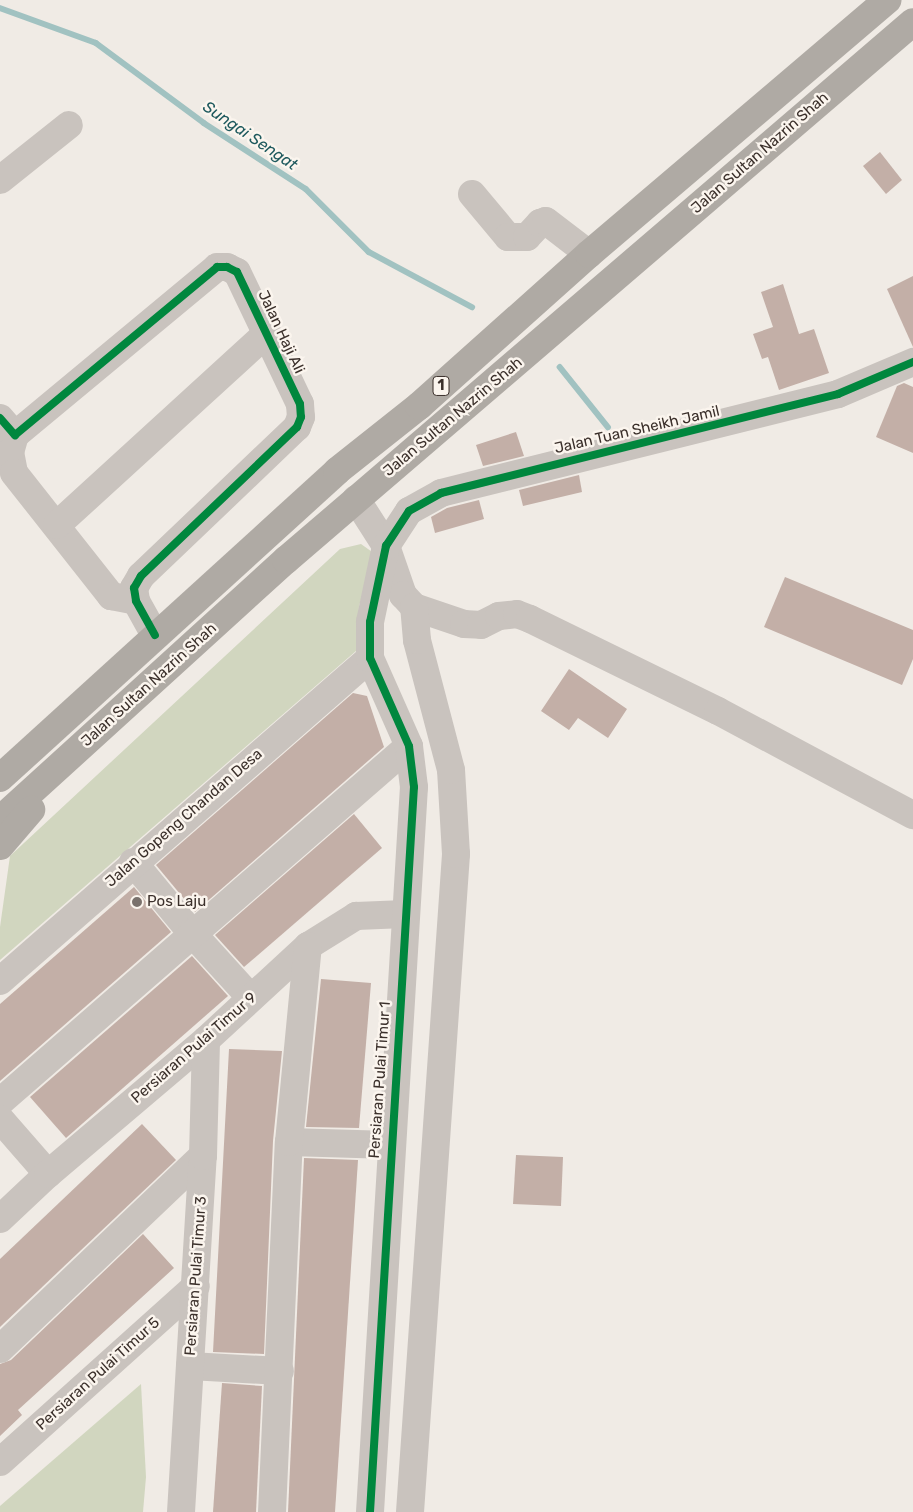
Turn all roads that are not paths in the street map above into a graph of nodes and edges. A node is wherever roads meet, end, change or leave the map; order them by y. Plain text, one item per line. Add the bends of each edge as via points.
1 (887, 0) edge
2 (913, 22) edge
3 (69, 125) dead end
4 (0, 180) edge
5 (472, 194) dead end
6 (589, 254) junction
7 (267, 333) junction
8 (913, 362) edge
9 (419, 406) junction
10 (7, 426) edge
11 (356, 499) junction
12 (57, 525) junction
13 (254, 544) junction
14 (386, 546) junction
15 (136, 601) junction
16 (414, 607) junction
17 (155, 635) junction
18 (370, 658) junction
19 (409, 746) junction
20 (57, 769) junction
21 (0, 784) edge
22 (913, 815) edge
23 (0, 820) edge
24 (0, 846) edge
25 (133, 862) junction
26 (405, 914) junction
27 (191, 932) junction
28 (308, 946) junction
29 (0, 981) edge
30 (251, 998) junction
31 (206, 1040) junction
32 (0, 1102) edge
33 (0, 1118) edge
34 (289, 1142) junction
35 (390, 1145) junction
36 (203, 1156) junction
37 (48, 1174) junction
38 (0, 1220) edge
39 (196, 1286) junction
40 (0, 1349) edge
41 (190, 1366) junction
42 (280, 1371) junction
43 (0, 1462) edge
44 (181, 1512) edge
45 (272, 1512) edge
46 (370, 1512) edge
47 (410, 1512) edge

1 - 6 highway, Jalan Sultan Nazrin Shah / 1
2 - 11 highway, Jalan Sultan Nazrin Shah / 1
3 - 4 street
5 - 6 street via 508,237 527,237 540,222 546,221
6 - 9 highway, Jalan Sultan Nazrin Shah / 1
7 - 10 street, Jalan Haji Ali via 237,272 218,267
7 - 12 street
7 - 15 street, Jalan Haji Ali via 300,404 301,417 297,427 140,576 134,588
8 - 14 street, Jalan Tuan Sheikh Jamil via 838,394 441,493 409,511
9 - 11 highway via 409,426 379,453 362,479
9 - 13 highway, Jalan Sultan Nazrin Shah / 1 via 337,471
10 - 12 street via 14,473
11 - 13 highway via 324,498 272,539
11 - 14 street
11 - 20 highway, Jalan Sultan Nazrin Shah / 1
12 - 15 street via 111,596
13 - 17 highway, Jalan Sultan Nazrin Shah / 1
14 - 16 street via 403,594
14 - 18 street via 370,622
15 - 17 street
16 - 22 street via 464,624 481,625 499,616 517,614 530,619 718,711
16 - 47 street via 417,640 451,770 456,854
17 - 21 highway, Jalan Sultan Nazrin Shah / 1
18 - 19 street, Persiaran Pulai Timur 1
18 - 25 street, Jalan Gopeng Chandan Desa
19 - 26 street, Persiaran Pulai Timur 1 via 414,787
19 - 27 street
20 - 21 highway
20 - 23 highway, Jalan Sultan Nazrin Shah / 1
20 - 24 highway via 42,797
25 - 27 street
25 - 29 street, Jalan Gopeng Chandan Desa
26 - 28 street, Persiaran Pulai Timur 9 via 356,916
26 - 35 street, Persiaran Pulai Timur 1
27 - 30 street
27 - 32 street
28 - 30 street, Persiaran Pulai Timur 9
28 - 34 street
30 - 31 street, Persiaran Pulai Timur 9
31 - 36 street, Persiaran Pulai Timur 3
31 - 37 street, Persiaran Pulai Timur 9
33 - 37 street
34 - 35 street
34 - 42 street
35 - 46 street, Persiaran Pulai Timur 1
36 - 39 street, Persiaran Pulai Timur 3
36 - 40 street
37 - 38 street, Persiaran Pulai Timur 9
39 - 41 street, Persiaran Pulai Timur 3
39 - 43 street, Persiaran Pulai Timur 5
41 - 42 street
41 - 44 street, Persiaran Pulai Timur 3
42 - 45 street

